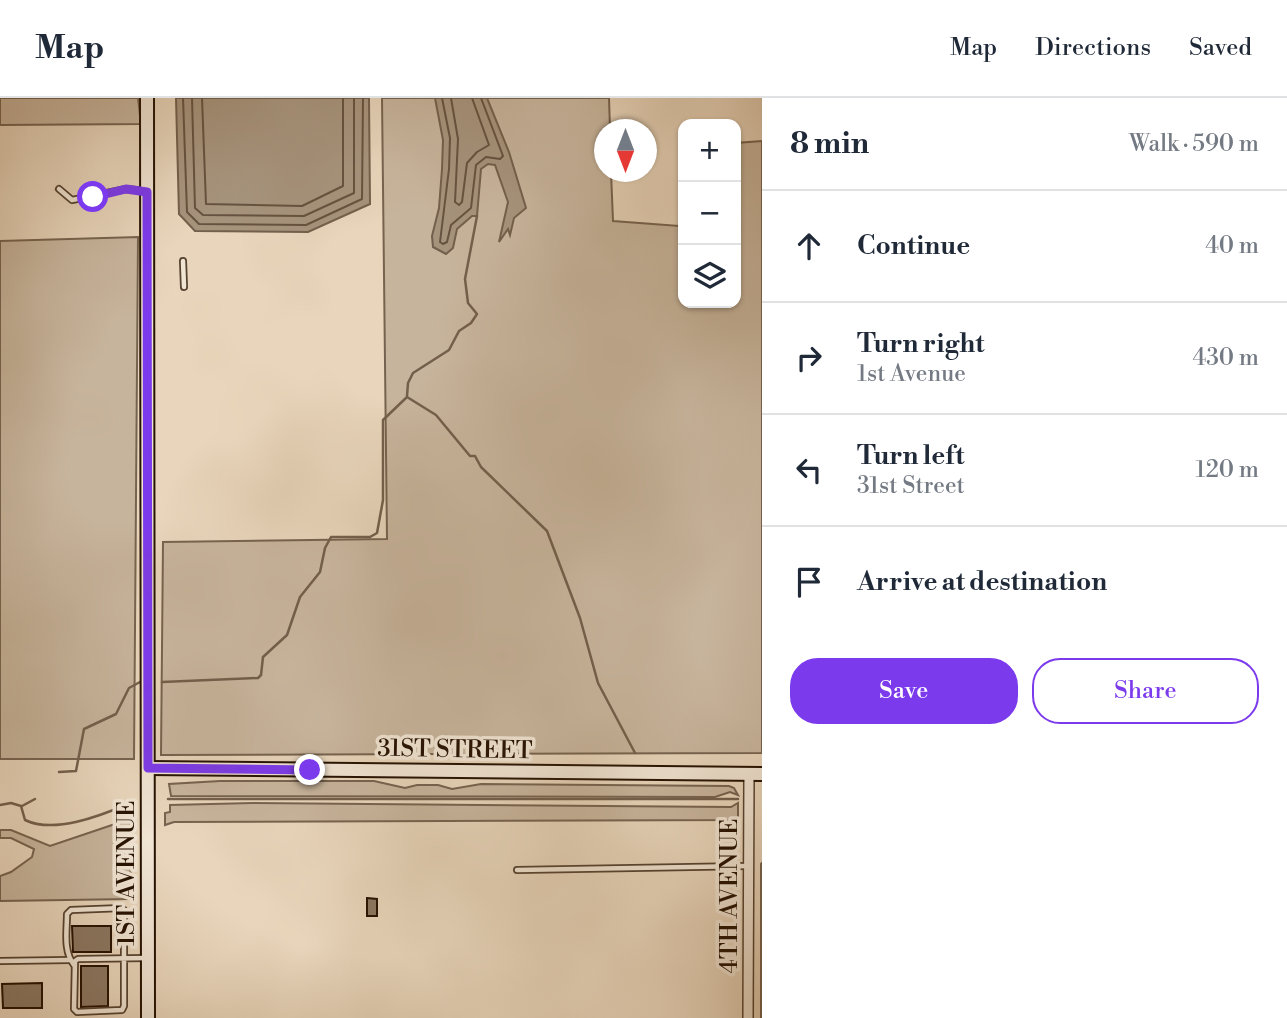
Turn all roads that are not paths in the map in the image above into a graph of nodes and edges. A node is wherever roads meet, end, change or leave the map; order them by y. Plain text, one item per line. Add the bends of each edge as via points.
1 (147, 98) edge
2 (59, 189) dead end
3 (147, 192) junction
4 (183, 261) dead end
5 (184, 287) dead end
6 (148, 768) junction
7 (756, 774) edge
8 (749, 866) junction
9 (517, 870) dead end
10 (148, 958) junction
11 (124, 959) junction
12 (0, 961) edge
13 (72, 963) junction
14 (148, 1018) edge
15 (748, 1018) edge

1 - 3 main road, 1ST AVENUE
2 - 3 lane via 72,200 126,189
3 - 6 main road, 1ST AVENUE
4 - 5 lane
6 - 7 main road, 31ST STREET
6 - 10 main road, 1ST AVENUE
7 - 8 street, 4TH AVENUE
8 - 9 lane
8 - 15 street, 4TH AVENUE
10 - 11 lane
10 - 14 main road, 1ST AVENUE
11 - 13 lane via 78,959
11 - 13 lane via 124,1006 118,1011 74,1009
11 - 13 lane via 124,910 71,910 67,914 67,946
12 - 13 lane

